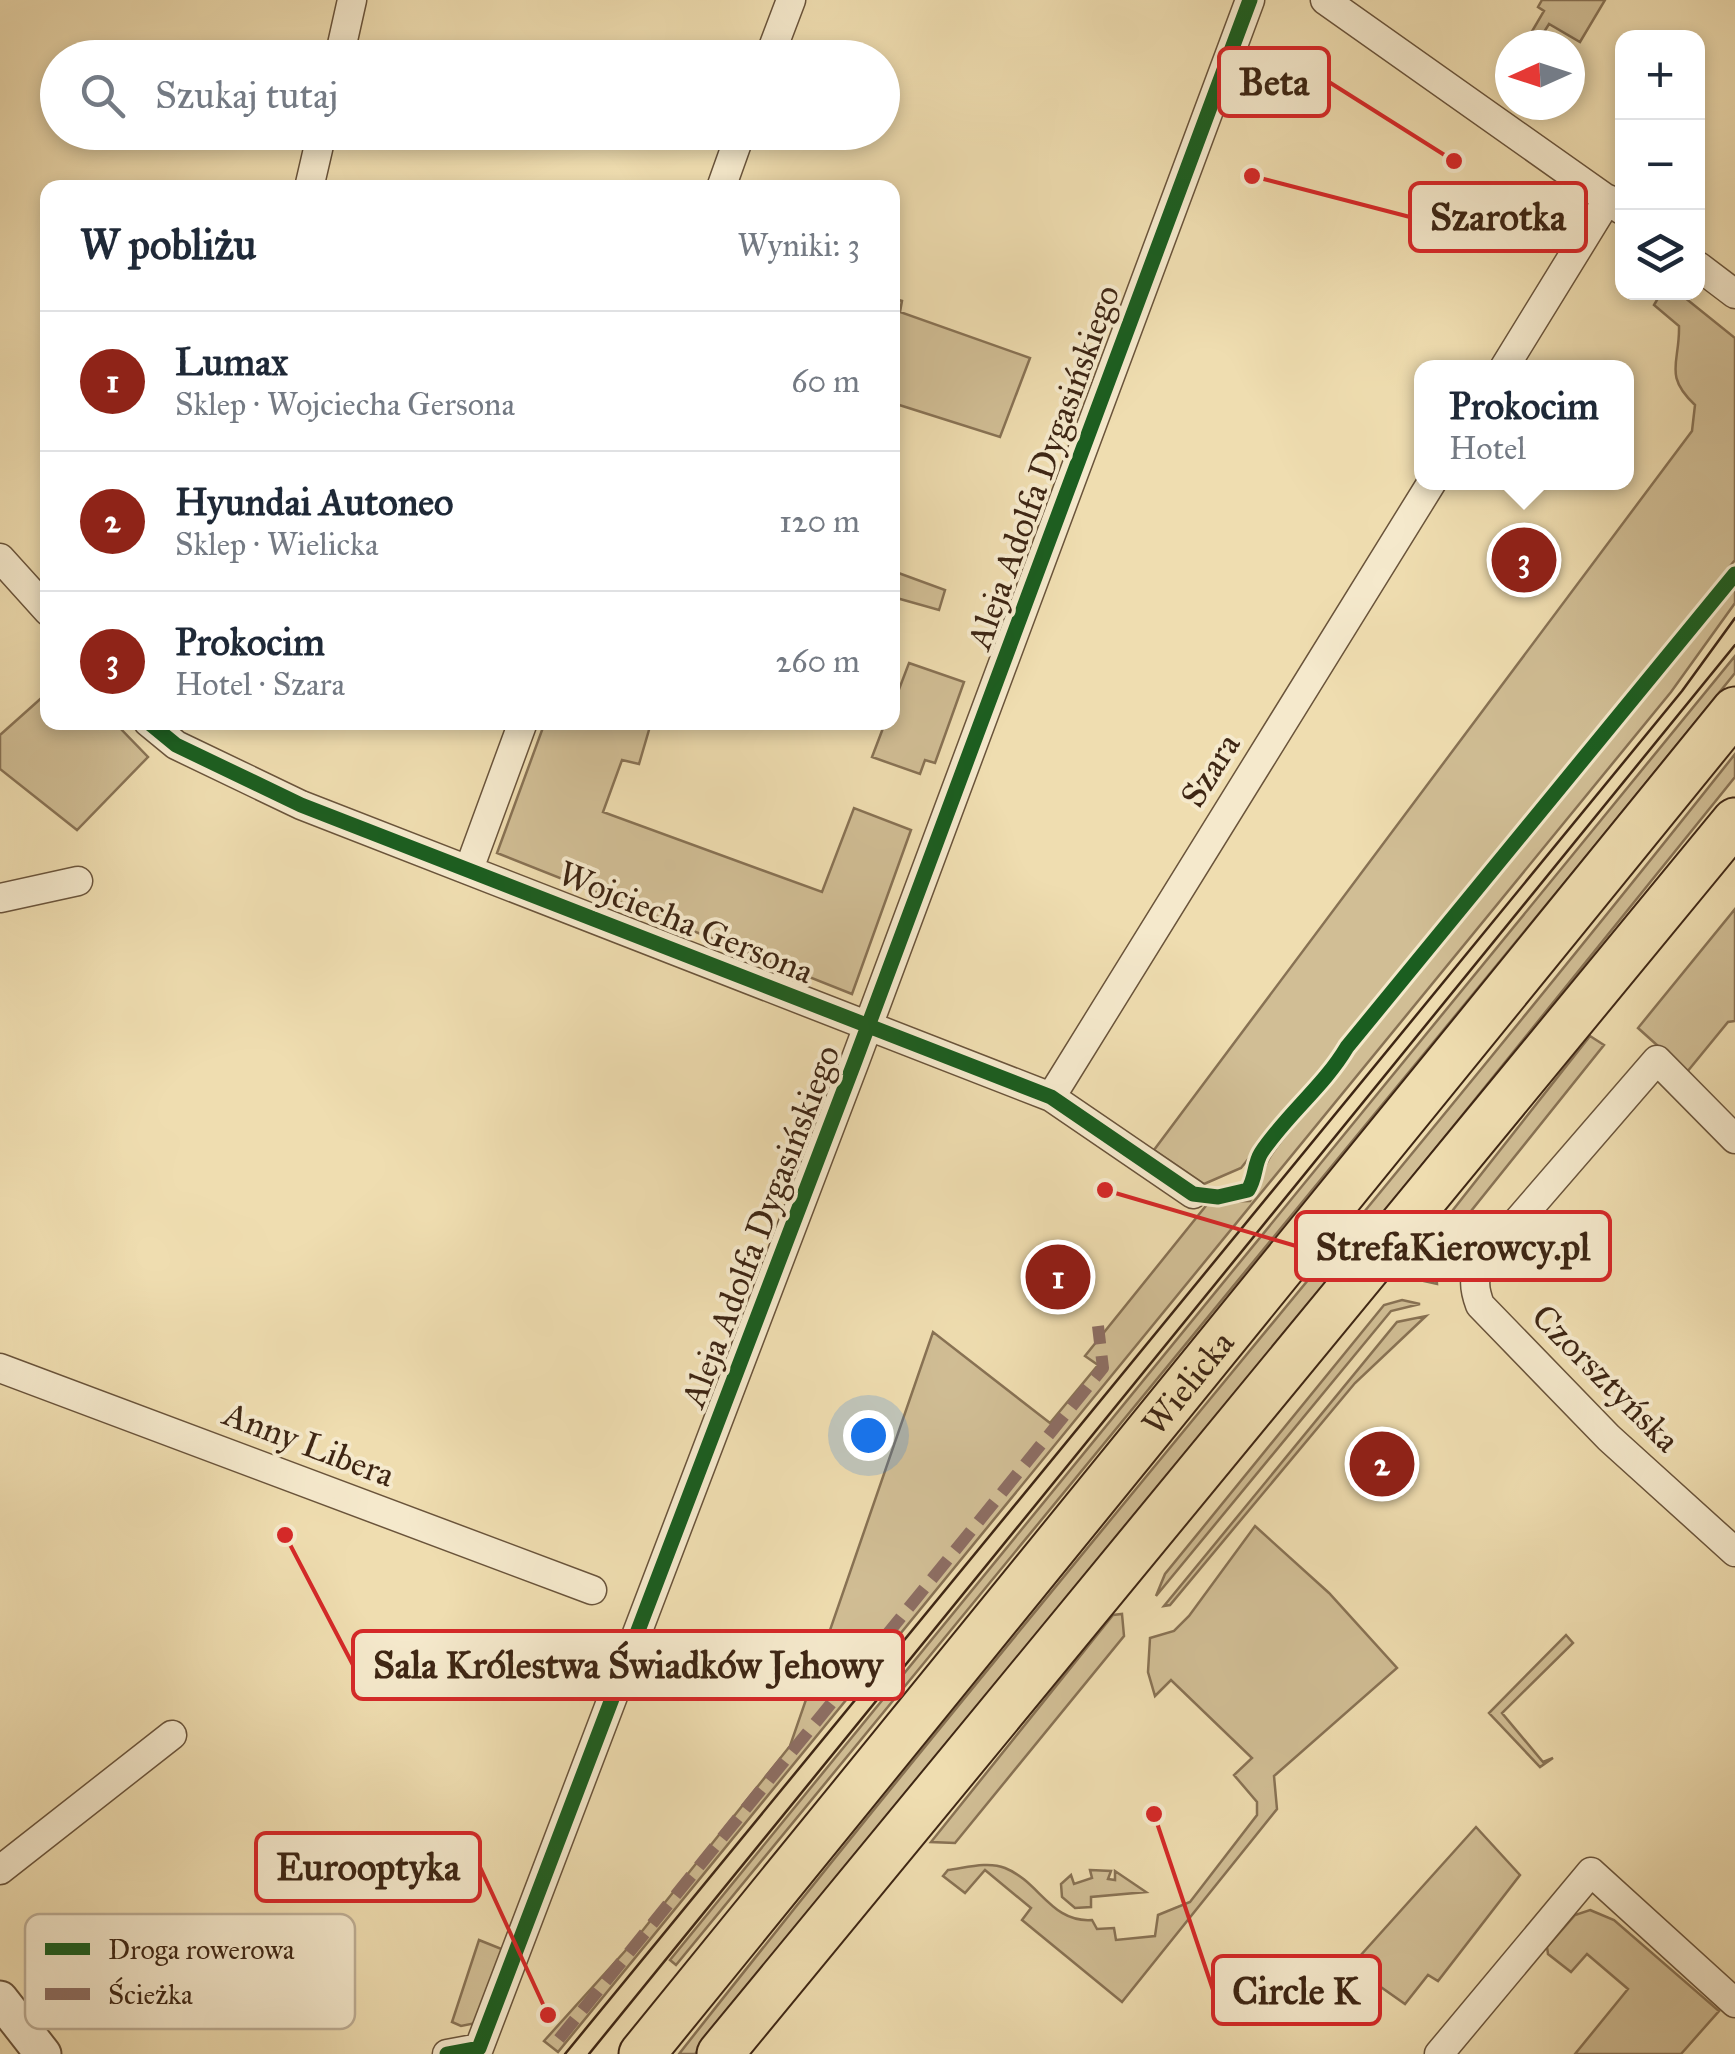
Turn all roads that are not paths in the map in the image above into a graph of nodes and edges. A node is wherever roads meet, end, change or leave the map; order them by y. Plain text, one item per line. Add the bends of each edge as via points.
1 (352, 0) edge
2 (791, 0) edge
3 (1250, 0) edge
4 (1325, 0) edge
5 (343, 40) edge
6 (776, 40) edge
7 (318, 150) edge
8 (735, 150) edge
9 (310, 180) edge
10 (724, 180) edge
11 (1615, 203) edge
12 (1615, 205) edge
13 (1705, 271) edge
14 (1735, 294) edge
15 (1509, 360) edge
16 (1427, 490) edge
17 (0, 558) edge
18 (40, 602) edge
19 (1735, 710) edge
20 (520, 730) edge
21 (179, 734) edge
22 (1735, 821) edge
23 (469, 869) junction
24 (78, 881) dead end
25 (0, 898) edge
26 (868, 1026) junction
27 (1051, 1097) junction
28 (1735, 1138) edge
29 (1192, 1194) dead end
30 (0, 1368) edge
31 (1735, 1552) edge
32 (592, 1590) dead end
33 (172, 1734) dead end
34 (0, 1870) edge
35 (0, 1999) edge
36 (1735, 2003) edge
37 (43, 2054) edge
38 (447, 2054) edge
39 (642, 2054) edge
40 (720, 2054) edge
41 (1439, 2054) edge

1 - 5 street
2 - 6 street
3 - 26 street, Aleja Adolfa Dygasińskiego
4 - 11 street
7 - 9 street
8 - 10 street
12 - 15 street
13 - 14 street
16 - 27 street, Szara
17 - 18 street
19 - 39 main road, Wielicka
20 - 23 street
21 - 23 street, Wojciecha Gersona via 300,804
22 - 40 main road, Wielicka
23 - 26 street, Wojciecha Gersona
24 - 25 street
26 - 27 street, Wojciecha Gersona
26 - 38 street, Aleja Adolfa Dygasińskiego via 479,2048
27 - 29 street, Wojciecha Gersona
28 - 31 street, Czorsztyńska via 1657,1060 1474,1274 1480,1305 1609,1438
30 - 32 street, Anny Libera
33 - 34 street
35 - 37 street
36 - 41 street via 1591,1872

